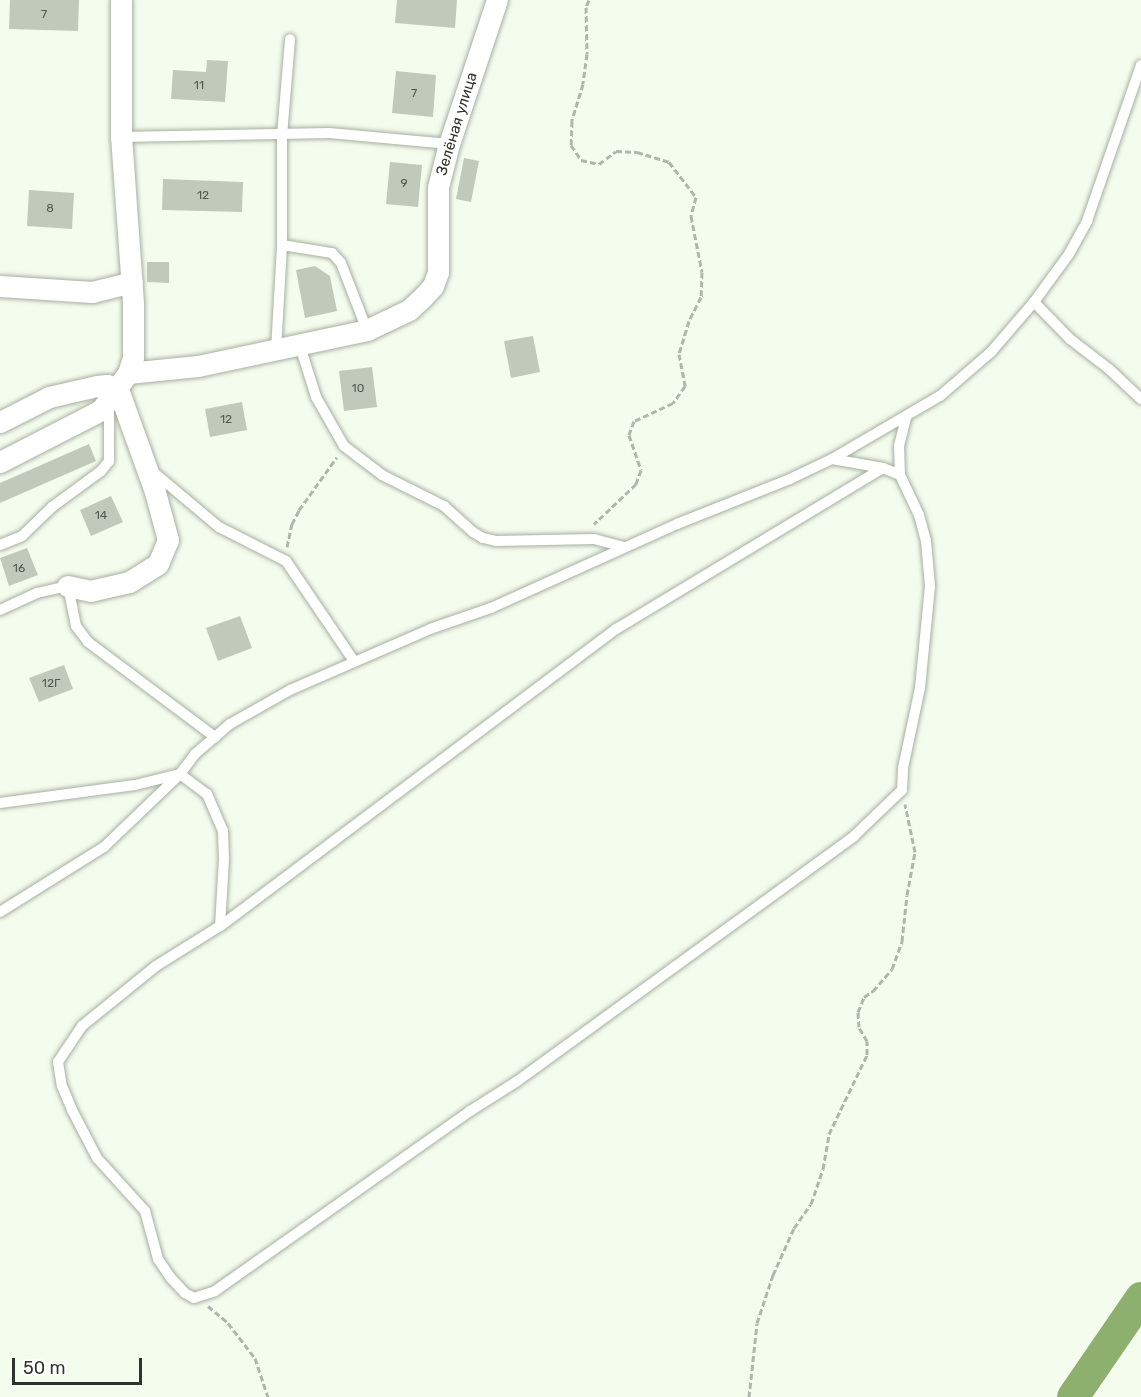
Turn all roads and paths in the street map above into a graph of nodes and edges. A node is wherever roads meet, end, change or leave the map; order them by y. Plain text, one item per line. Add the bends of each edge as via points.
1 (121, 0) edge
2 (497, 0) edge
3 (589, 0) edge
4 (290, 39) dead end
5 (1141, 65) edge
6 (282, 135) junction
7 (121, 137) junction
8 (449, 144) junction
9 (282, 245) junction
10 (132, 282) junction
11 (0, 286) edge
12 (1034, 302) junction
13 (367, 330) junction
14 (299, 343) junction
15 (276, 350) junction
16 (118, 388) junction
17 (1141, 399) edge
18 (906, 417) junction
19 (0, 422) edge
20 (344, 446) junction
21 (832, 459) junction
22 (0, 462) edge
23 (146, 466) junction
24 (883, 468) junction
25 (900, 475) junction
26 (591, 528) dead end
27 (0, 545) edge
28 (624, 547) junction
29 (286, 561) junction
30 (68, 586) junction
31 (0, 610) edge
32 (354, 661) junction
33 (215, 737) junction
34 (180, 774) junction
35 (902, 790) junction
36 (0, 802) edge
37 (0, 912) edge
38 (220, 926) junction
39 (194, 1298) junction
40 (267, 1397) edge
41 (749, 1397) edge

1 - 7 street
2 - 8 street, Зелёная улица
3 - 26 path via 587,54 572,121 571,144 581,160 599,164 616,151 637,152 669,162 696,197 691,216 702,272 701,297 688,321 679,354 685,386 673,403 634,421 629,435 641,470 636,484
4 - 6 lane
5 - 12 lane via 1088,221
6 - 7 lane
6 - 8 lane via 329,133
6 - 9 lane
7 - 10 street
8 - 13 street, Зелёная улица via 438,187 438,272 433,286 409,310
9 - 13 lane via 332,254 341,263
9 - 15 lane
10 - 11 street via 92,292
10 - 16 street via 134,344
12 - 17 lane via 1070,339
12 - 18 lane via 991,352 940,396
13 - 14 street
14 - 15 street
14 - 20 lane via 316,397
15 - 16 street
16 - 19 street via 97,386 49,397
16 - 22 street via 92,416
16 - 23 street
16 - 27 lane via 109,461 22,536
18 - 21 lane
18 - 25 lane via 899,446
20 - 28 lane via 382,475 444,506 483,538 594,538
20 - 29 path via 292,524
21 - 24 lane
21 - 28 lane
23 - 29 lane via 219,527
23 - 30 street via 167,528 168,540 158,564 129,582 110,588 91,591
24 - 25 lane
24 - 38 lane via 616,629
25 - 35 lane via 919,515 930,586 920,688
28 - 32 lane via 491,608
29 - 32 lane
30 - 31 lane via 37,593
30 - 33 lane via 76,626 88,642
32 - 33 lane via 290,690 230,724
33 - 34 lane
34 - 36 lane via 135,785
34 - 37 lane via 104,847
34 - 38 lane via 207,795 223,831
35 - 39 lane via 854,836 516,1082 215,1291
35 - 41 path via 915,852 902,941 892,969 864,997 858,1012 867,1055 830,1134 812,1204 794,1228 773,1275 757,1323
38 - 39 lane via 120,994 82,1026 58,1062 72,1110 97,1158 141,1205 158,1259 170,1277
39 - 40 path via 218,1313 241,1339 255,1358

